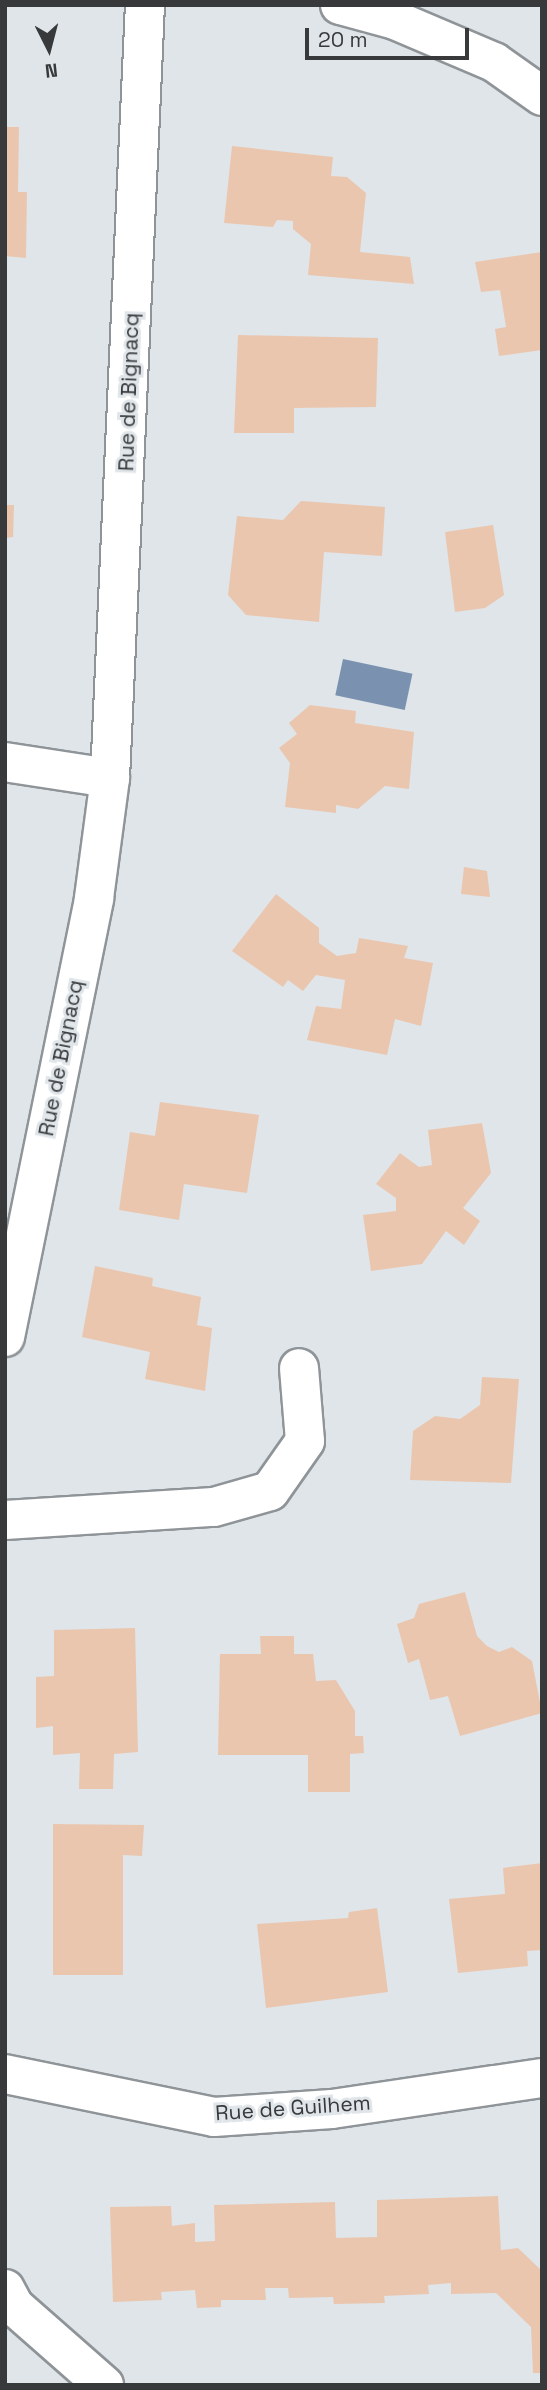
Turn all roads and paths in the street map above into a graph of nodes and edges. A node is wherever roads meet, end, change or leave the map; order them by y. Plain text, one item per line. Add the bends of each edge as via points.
1 (145, 5) edge
2 (340, 5) edge
3 (542, 96) edge
4 (5, 762) edge
5 (110, 778) junction
6 (5, 1337) edge
7 (299, 1368) dead end
8 (5, 1520) edge
9 (5, 2074) edge
10 (542, 2078) edge
11 (5, 2289) edge
12 (104, 2385) edge

1 - 5 street, Rue de Bignacq
2 - 3 street via 395,20 494,62
4 - 5 street
5 - 6 street, Rue de Bignacq via 94,898
7 - 8 street via 305,1441 270,1491 214,1507
9 - 10 street, Rue de Guilhem via 214,2117 332,2109
11 - 12 street via 14,2305

